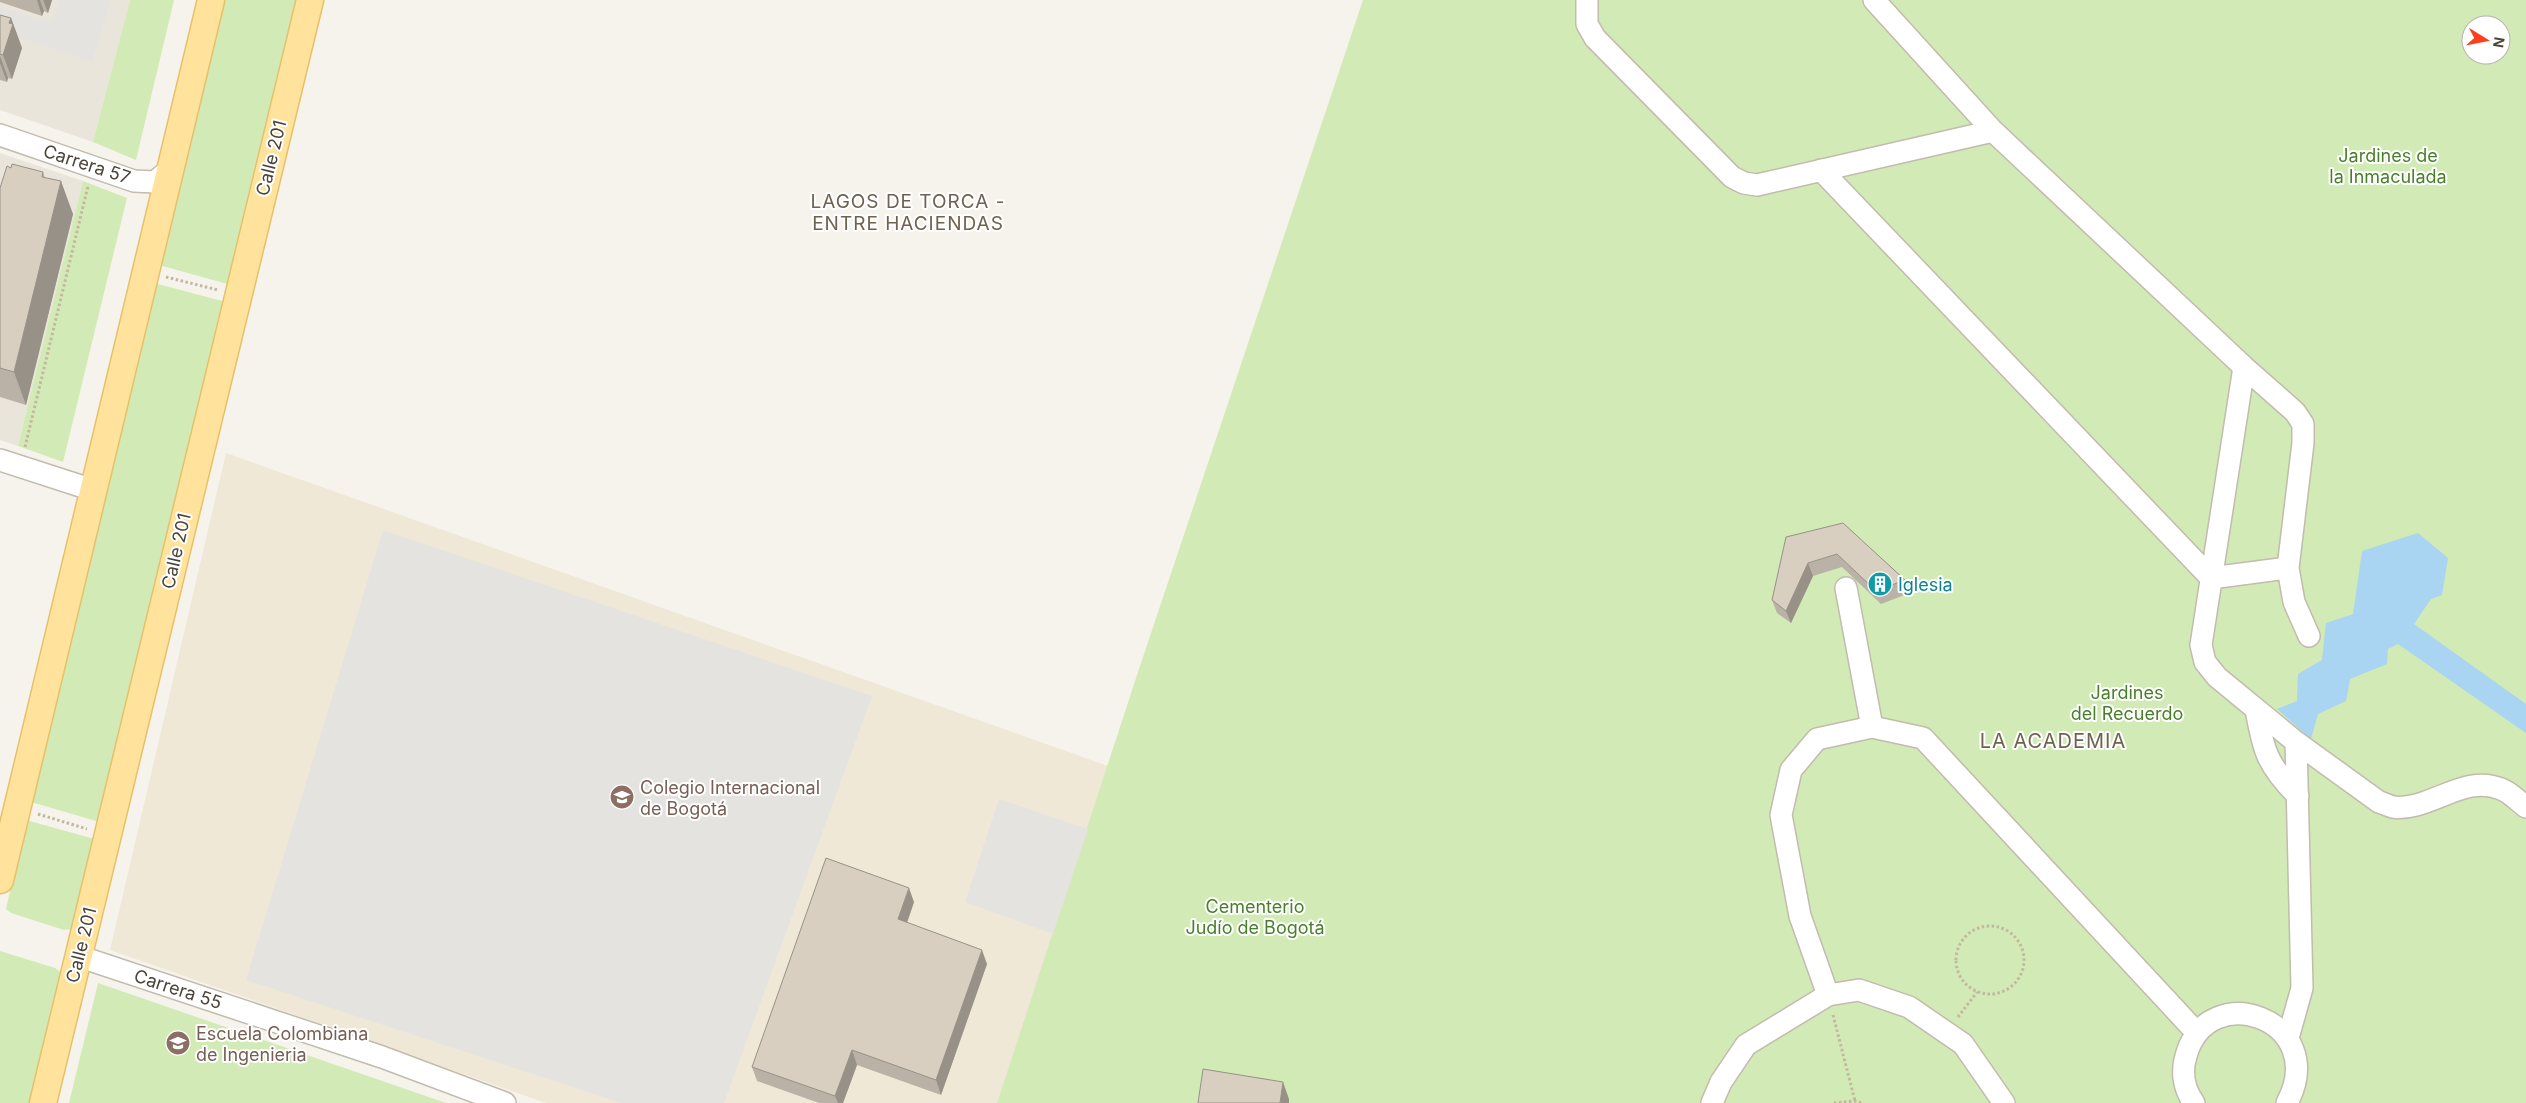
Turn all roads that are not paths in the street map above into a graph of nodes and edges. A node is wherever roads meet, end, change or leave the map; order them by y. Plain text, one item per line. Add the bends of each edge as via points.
1 (211, 0) edge
2 (310, 0) edge
3 (1587, 0) edge
4 (1874, 0) edge
5 (1993, 132) junction
6 (0, 135) edge
7 (170, 169) junction
8 (1820, 170) junction
9 (2244, 367) junction
10 (0, 460) edge
11 (93, 490) junction
12 (2288, 568) junction
13 (2211, 578) junction
14 (1846, 588) dead end
15 (2309, 636) dead end
16 (2256, 709) junction
17 (1872, 727) junction
18 (2296, 742) junction
19 (2298, 796) junction
20 (2526, 807) edge
21 (0, 880) edge
22 (78, 956) junction
23 (1828, 995) junction
24 (2197, 1033) junction
25 (2288, 1038) junction
26 (43, 1103) edge
27 (505, 1103) edge
28 (1712, 1103) edge
29 (2004, 1103) edge
30 (2194, 1103) edge
31 (2287, 1103) edge

1 - 7 main road
2 - 22 main road, Calle 201
3 - 8 street via 1587,24 1595,38 1732,177 1756,185
4 - 5 street
5 - 8 street
5 - 9 street
6 - 7 street, Carrera 57 via 134,181 155,182
7 - 11 main road
8 - 13 street
9 - 12 street via 2295,412 2303,424
9 - 13 street
10 - 11 street
11 - 21 main road
12 - 13 street
12 - 15 street via 2294,602
13 - 16 street via 2201,645 2205,662 2217,677
14 - 17 street
16 - 18 street
16 - 19 street via 2263,750 2282,780
17 - 23 street via 1817,740 1791,770 1780,815 1800,916
17 - 24 street via 1923,738
18 - 19 street
18 - 20 street via 2379,802 2393,807 2407,807 2472,786 2488,785 2503,789
19 - 25 street via 2302,988
22 - 26 main road, Calle 201
22 - 27 street, Carrera 55 via 382,1057
23 - 28 street via 1746,1045 1721,1082
23 - 29 street via 1859,990 1909,1007 1963,1044
24 - 25 street via 2227,1014 2244,1013 2261,1017
24 - 30 street via 2188,1047 2184,1064 2184,1081
25 - 31 street via 2296,1054 2298,1071 2295,1089

